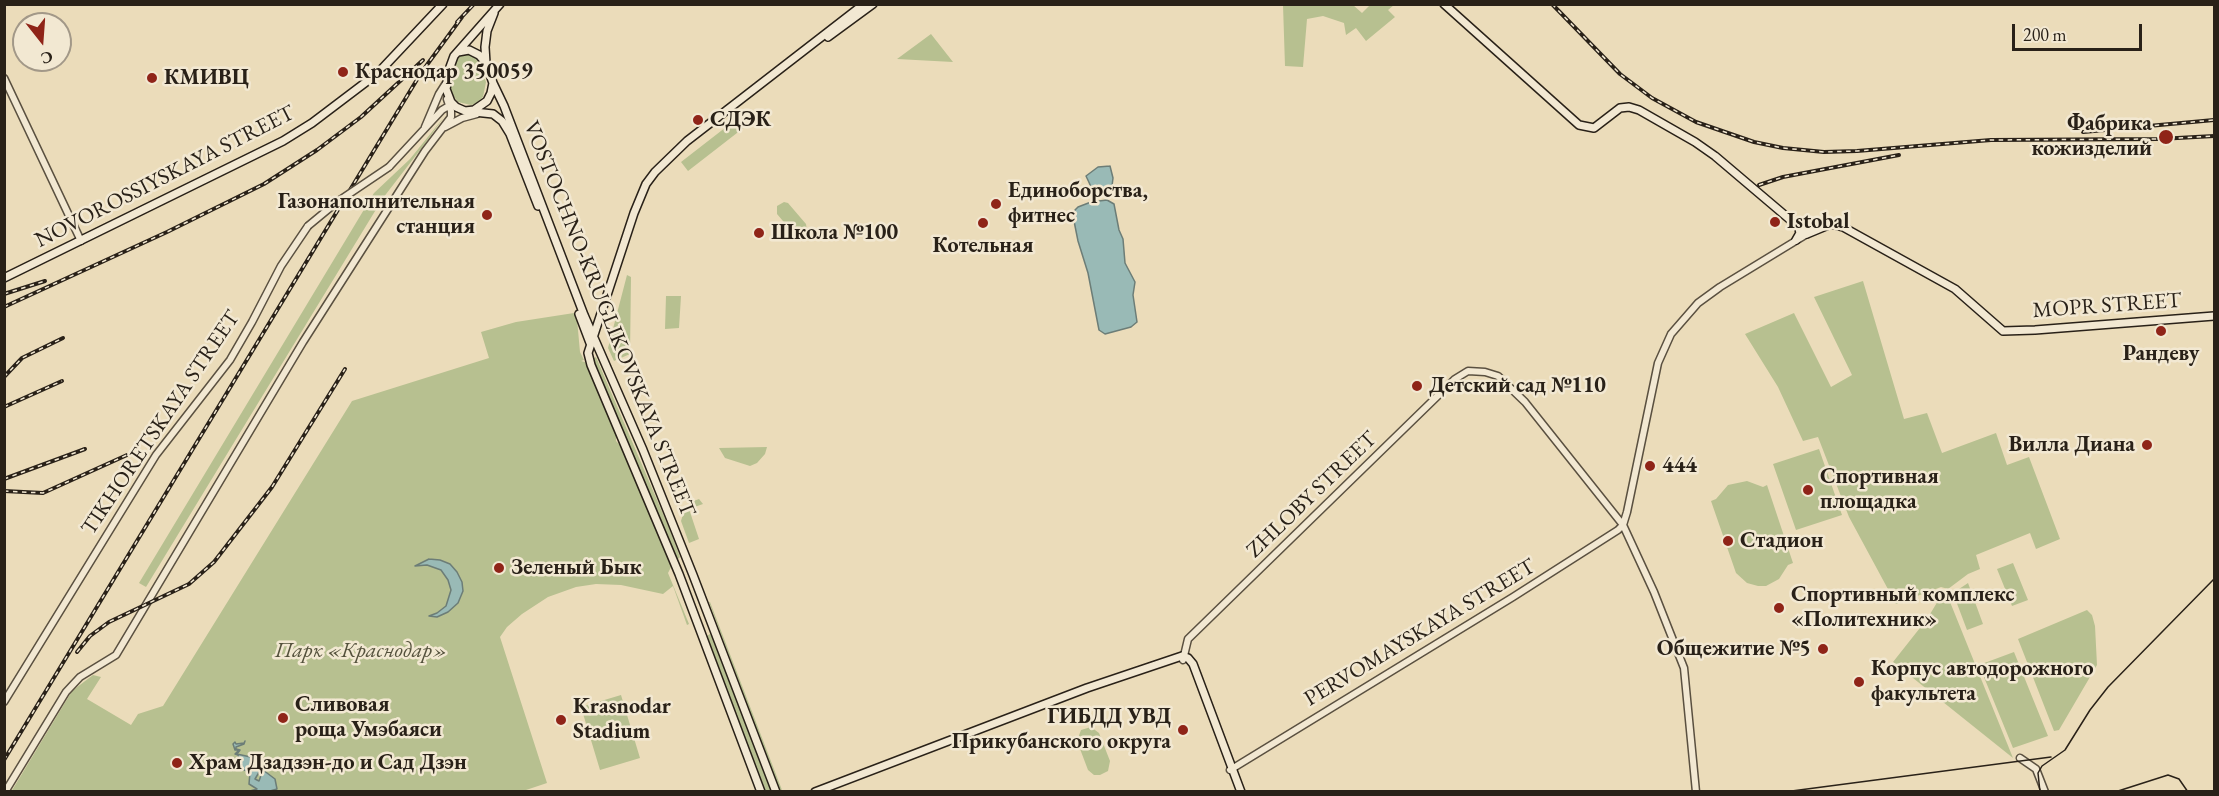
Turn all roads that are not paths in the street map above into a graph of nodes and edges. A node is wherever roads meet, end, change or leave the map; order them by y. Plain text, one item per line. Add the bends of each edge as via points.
1 (443, 4) edge
2 (501, 4) edge
3 (864, 4) edge
4 (873, 4) edge
5 (1446, 4) edge
6 (458, 52) junction
7 (486, 63) junction
8 (4, 78) edge
9 (493, 83) junction
10 (446, 86) junction
11 (453, 107) junction
12 (465, 111) junction
13 (485, 112) junction
14 (443, 129) junction
15 (420, 136) junction
16 (1812, 230) junction
17 (1798, 233) junction
18 (81, 241) junction
19 (4, 278) edge
20 (584, 315) junction
21 (600, 316) junction
22 (2214, 316) edge
23 (594, 341) junction
24 (1623, 525) junction
25 (685, 556) junction
26 (673, 561) junction
27 (691, 570) junction
28 (679, 574) junction
29 (711, 622) junction
30 (698, 627) junction
31 (717, 636) junction
32 (704, 641) junction
33 (1180, 659) junction
34 (4, 702) edge
35 (2020, 758) dead end
36 (1230, 767) junction
37 (5, 792) edge
38 (761, 792) edge
39 (776, 792) edge
40 (815, 792) edge
41 (823, 792) edge
42 (1239, 792) edge
43 (1696, 792) edge
44 (2045, 792) edge

1 - 18 main road, NOVOROSSIYSKAYA STREET via 378,73 312,123
2 - 6 main road
2 - 7 main road via 487,31
3 - 21 main road via 687,141 654,172 634,213
4 - 23 main road via 662,168 639,212
5 - 17 main road via 1579,122 1592,125 1617,106 1638,106 1712,150
6 - 7 main road via 473,51
6 - 10 main road via 451,61
7 - 9 main road
8 - 18 street
9 - 12 main road via 484,104
9 - 20 main road, VOSTOCHNO-KRUGLIKOVSKAYA STREET
10 - 11 main road
10 - 15 street, TIKHORETSKAYA STREET
11 - 12 main road
11 - 14 street
11 - 15 street, TIKHORETSKAYA STREET via 442,110
12 - 13 main road
12 - 14 street
13 - 14 street via 462,118
13 - 23 main road, VOSTOCHNO-KRUGLIKOVSKAYA STREET via 498,117 510,134
14 - 37 street via 303,342 116,655 80,677 66,692
15 - 34 street, TIKHORETSKAYA STREET, bridge via 389,167 308,226 281,266 230,360 156,455
16 - 17 main road
16 - 17 street
16 - 22 main road, MOPR STREET via 1831,224 1843,227 1941,280 2003,331
17 - 24 street via 1698,303 1668,339 1653,380
18 - 19 main road, NOVOROSSIYSKAYA STREET
20 - 21 main road via 593,320
20 - 23 main road, VOSTOCHNO-KRUGLIKOVSKAYA STREET
21 - 23 main road
23 - 25 main road, VOSTOCHNO-KRUGLIKOVSKAYA STREET
23 - 26 main road, VOSTOCHNO-KRUGLIKOVSKAYA STREET via 588,359
24 - 33 street, ZHLOBY STREET via 1514,390 1498,376 1468,371 1455,379 1205,622 1188,639
24 - 36 street, PERVOMAYSKAYA STREET via 1576,558
24 - 43 street via 1684,668
25 - 26 main road via 681,563
25 - 27 main road, VOSTOCHNO-KRUGLIKOVSKAYA STREET
26 - 28 main road, VOSTOCHNO-KRUGLIKOVSKAYA STREET
27 - 28 main road via 683,568
27 - 29 main road, VOSTOCHNO-KRUGLIKOVSKAYA STREET
28 - 30 main road, VOSTOCHNO-KRUGLIKOVSKAYA STREET
29 - 30 main road via 705,630
29 - 31 main road, VOSTOCHNO-KRUGLIKOVSKAYA STREET
30 - 32 main road, VOSTOCHNO-KRUGLIKOVSKAYA STREET
31 - 32 main road via 706,633
31 - 39 main road, VOSTOCHNO-KRUGLIKOVSKAYA STREET
32 - 38 main road, VOSTOCHNO-KRUGLIKOVSKAYA STREET
33 - 36 main road via 1191,661
33 - 40 main road via 1175,656 1087,688
33 - 41 main road
35 - 44 street via 2036,769
36 - 42 main road

